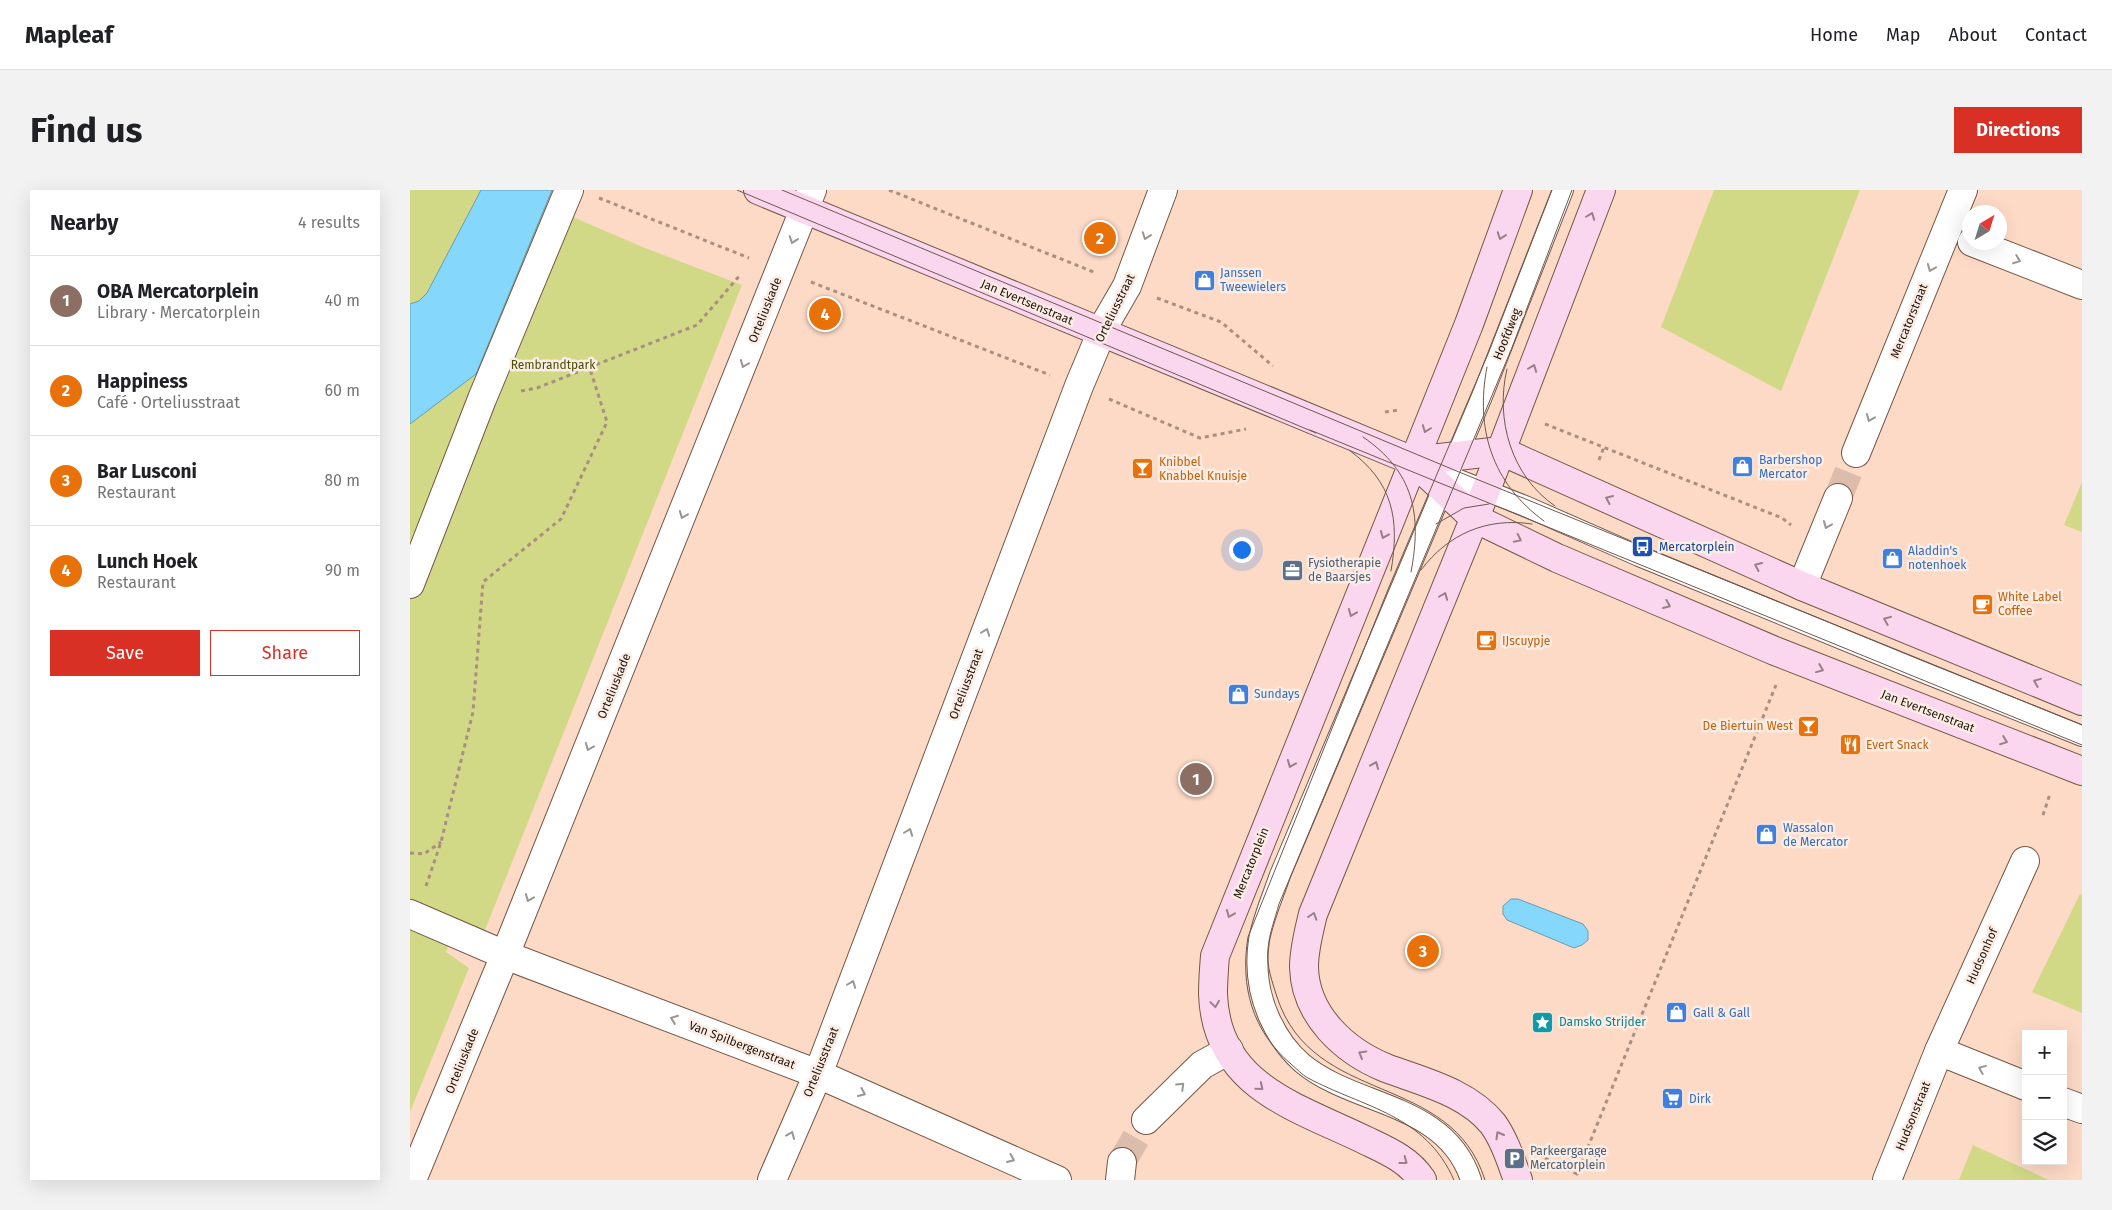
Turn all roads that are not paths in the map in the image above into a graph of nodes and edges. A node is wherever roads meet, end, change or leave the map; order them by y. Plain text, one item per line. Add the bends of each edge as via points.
1 (569, 190) edge
2 (758, 190) edge
3 (1163, 190) edge
4 (1518, 190) edge
5 (1563, 190) edge
6 (1601, 190) edge
7 (1963, 190) edge
8 (808, 200) edge
9 (1963, 205) edge
10 (1962, 239) edge
11 (1991, 250) edge
12 (2082, 285) edge
13 (1102, 332) junction
14 (1500, 451) junction
15 (1856, 453) tunnel mouth
16 (1415, 458) junction
17 (1448, 473) junction
18 (1486, 490) junction
19 (1838, 498) tunnel mouth
20 (1474, 518) junction
21 (410, 584) edge
22 (1802, 586) junction
23 (2082, 701) edge
24 (2082, 736) edge
25 (2082, 771) edge
26 (2024, 861) dead end
27 (413, 915) edge
28 (506, 955) junction
29 (1229, 1050) junction
30 (1939, 1051) junction
31 (818, 1074) junction
32 (2022, 1084) edge
33 (2067, 1103) edge
34 (2082, 1109) edge
35 (1146, 1120) tunnel mouth
36 (412, 1180) edge
37 (772, 1180) edge
38 (1057, 1180) edge
39 (1422, 1180) edge
40 (1471, 1180) edge
41 (1518, 1180) edge
42 (1887, 1180) edge

1 - 21 street
2 - 8 street, Jan Evertsenstraat
3 -> 13 street, Orteliusstraat via 1127,286
4 -> 16 street
5 - 17 lane, Hoofdweg via 1483,394
14 -> 6 street
7 - 9 street, Mercatorstraat
8 - 13 street, Jan Evertsenstraat
8 -> 28 street, Orteliuskade
10 -> 15 street, Mercatorstraat
11 -> 12 street
13 - 16 street, Jan Evertsenstraat via 1297,415
31 -> 13 street, Orteliusstraat
14 - 17 street
14 - 18 street
22 -> 14 street
16 - 17 street
16 -> 29 street, Mercatorplein via 1220,939 1215,956 1213,994 1217,1023
17 - 18 lane
17 - 20 street
17 - 40 lane via 1280,875 1260,938 1257,971 1262,1001 1270,1021 1284,1045 1303,1064 1332,1081 1421,1121 1443,1136 1459,1154
18 - 20 street
18 - 24 lane
19 -> 22 street
20 -> 25 street, Jan Evertsenstraat via 1557,558 1775,651
41 -> 20 street via 1508,1151 1492,1124 1470,1104 1449,1091 1383,1067 1347,1046 1328,1030 1308,993 1304,968 1313,914
23 -> 22 street
26 - 30 street, Hudsonhof
27 - 28 street, Van Spilbergenstraat
31 -> 28 street, Van Spilbergenstraat
28 - 36 street, Orteliuskade
35 -> 29 street via 1202,1065
29 -> 39 street, Mercatorplein via 1246,1076 1263,1090 1296,1110 1392,1153 1415,1170
32 -> 30 street
30 - 42 street, Hudsonstraat
37 -> 31 street, Orteliusstraat
31 -> 38 street, Van Spilbergenstraat
33 - 34 street

